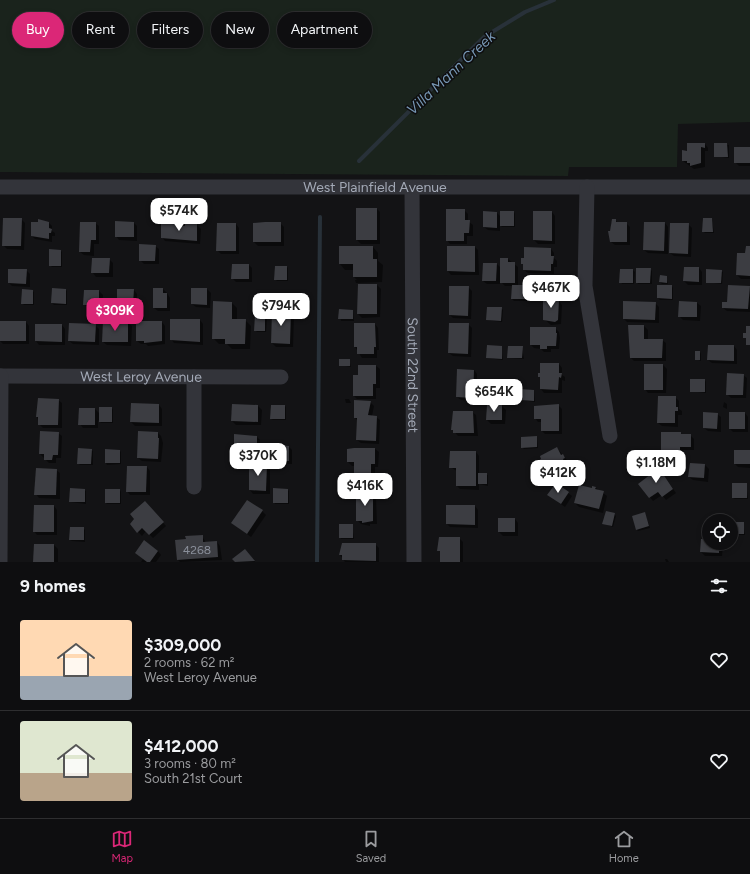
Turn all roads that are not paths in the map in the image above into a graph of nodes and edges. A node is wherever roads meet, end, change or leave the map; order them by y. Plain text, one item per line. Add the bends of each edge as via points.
1 (0, 187) edge
2 (587, 187) junction
3 (750, 187) edge
4 (412, 188) junction
5 (0, 376) edge
6 (194, 377) junction
7 (281, 377) dead end
8 (610, 436) dead end
9 (194, 487) dead end
10 (0, 562) edge
11 (414, 562) edge

1 - 4 street, West Plainfield Avenue
2 - 3 street, West Plainfield Avenue
2 - 4 street, West Plainfield Avenue
2 - 8 street via 585,286
4 - 11 street, South 22nd Street
5 - 6 street, West Leroy Avenue
5 - 10 street
6 - 7 street, West Leroy Avenue
6 - 9 street

